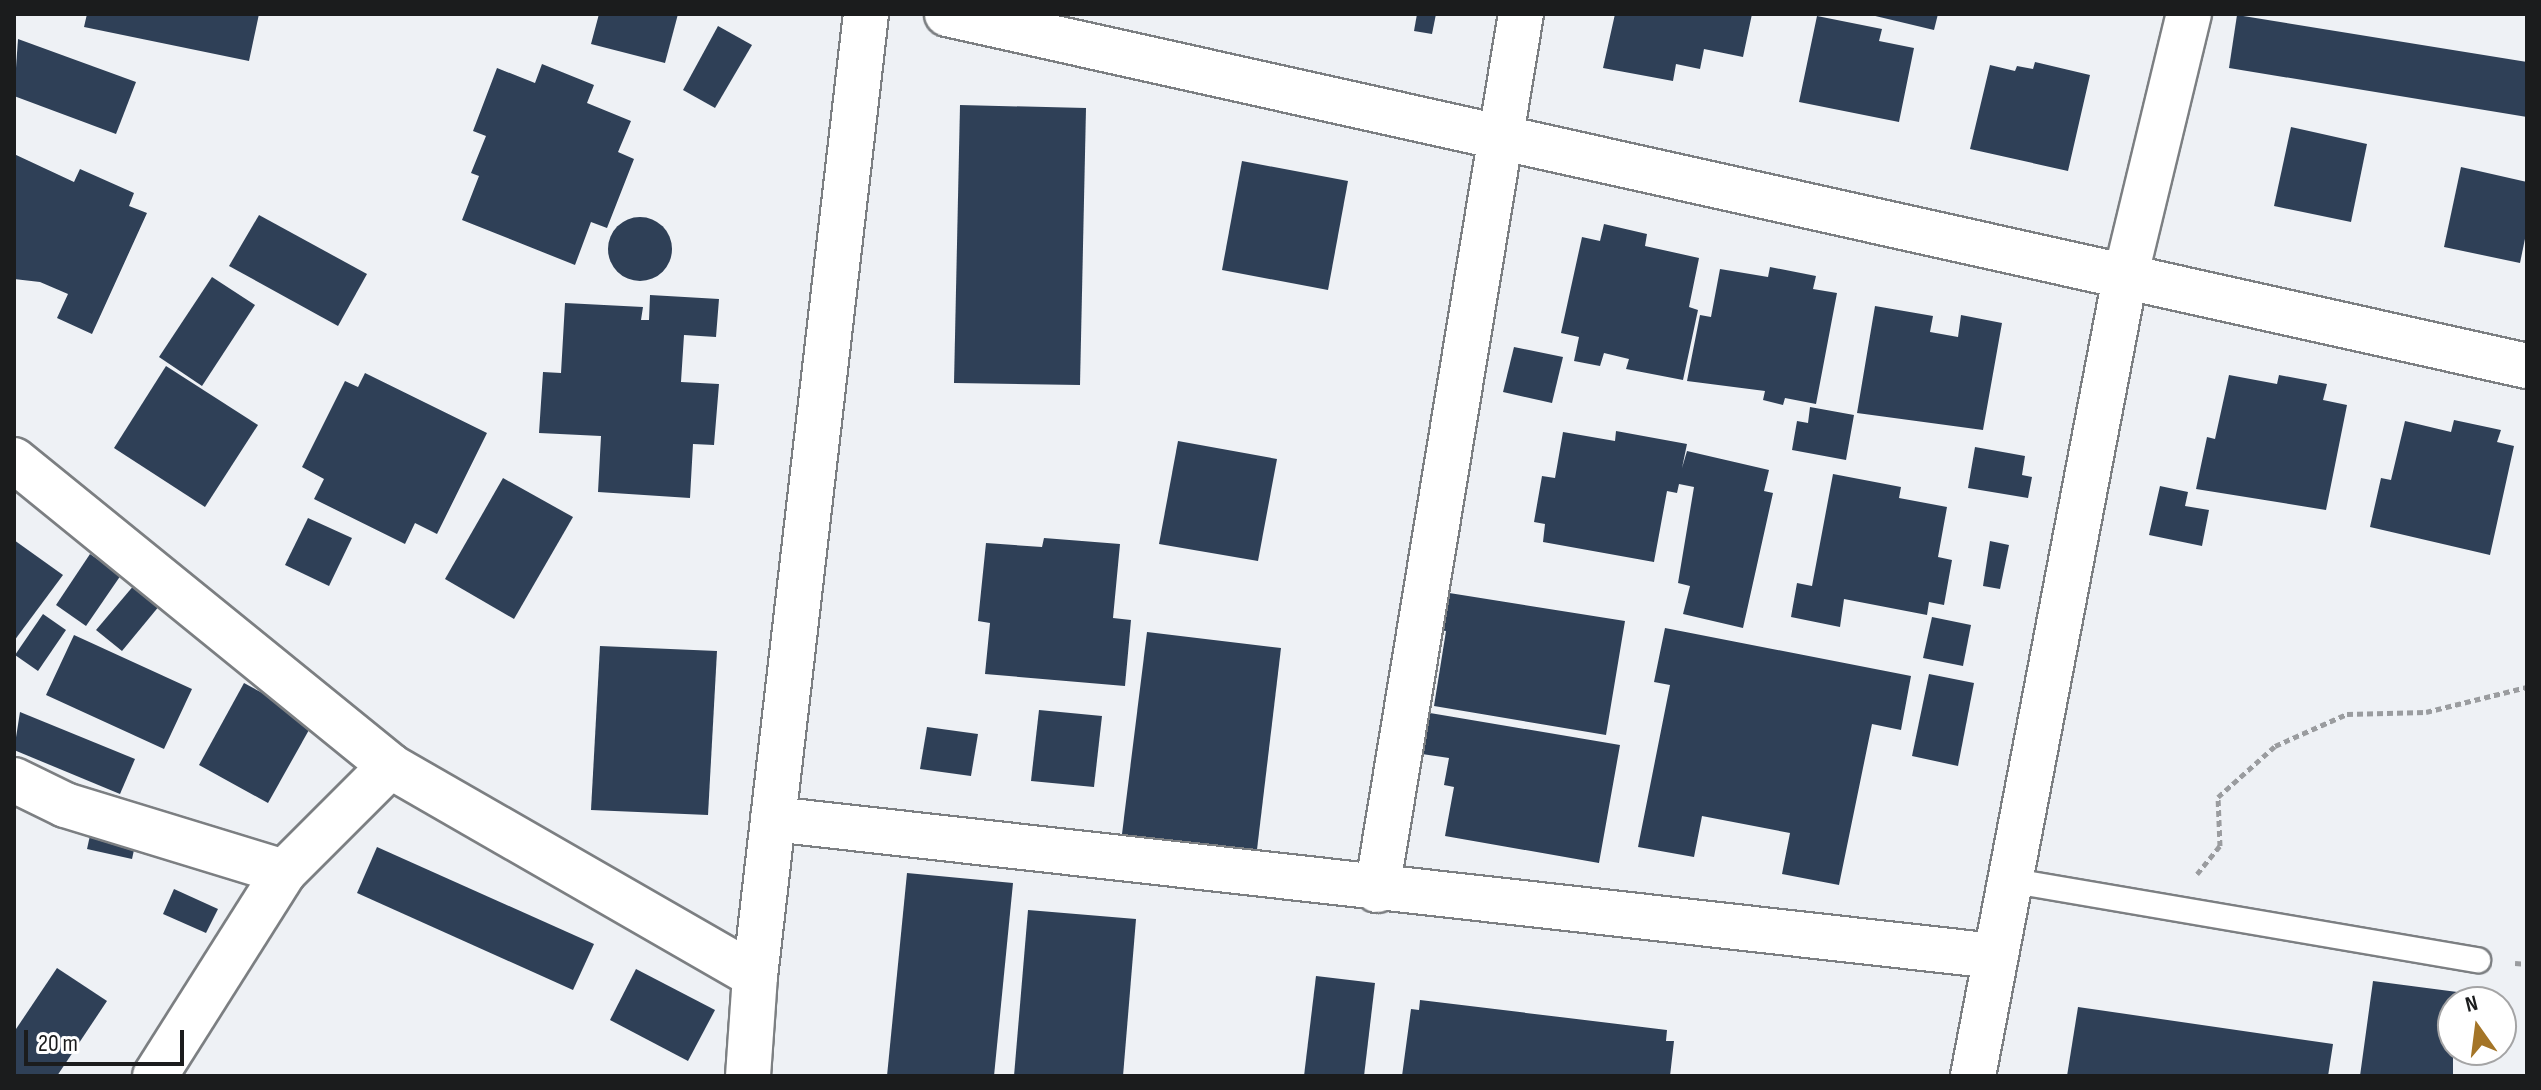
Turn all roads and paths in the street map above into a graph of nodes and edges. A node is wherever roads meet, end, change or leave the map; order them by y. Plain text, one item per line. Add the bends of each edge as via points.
1 (866, 14) edge
2 (947, 14) edge
3 (1521, 14) edge
4 (2189, 14) edge
5 (1497, 140) junction
6 (2125, 278) junction
7 (2527, 366) edge
8 (14, 460) edge
9 (2527, 687) edge
10 (390, 766) junction
11 (14, 780) edge
12 (773, 819) junction
13 (284, 872) junction
14 (2008, 880) junction
15 (1377, 890) junction
16 (2170, 907) junction
17 (1995, 956) junction
18 (2478, 960) dead end
19 (755, 976) junction
20 (155, 1076) edge
21 (748, 1076) edge
22 (1973, 1076) edge

1 - 12 street
2 - 5 street
3 - 5 street
4 - 6 street
5 - 6 street
5 - 15 street
6 - 7 street
6 - 14 street
8 - 10 street
9 - 16 path via 2426,712 2347,714 2275,746 2218,797 2220,846
10 - 13 street
10 - 19 street
11 - 13 street via 65,805
12 - 15 street
12 - 19 street
13 - 20 street
14 - 16 lane
14 - 17 street
15 - 17 street
16 - 18 lane
17 - 22 street
19 - 21 street

